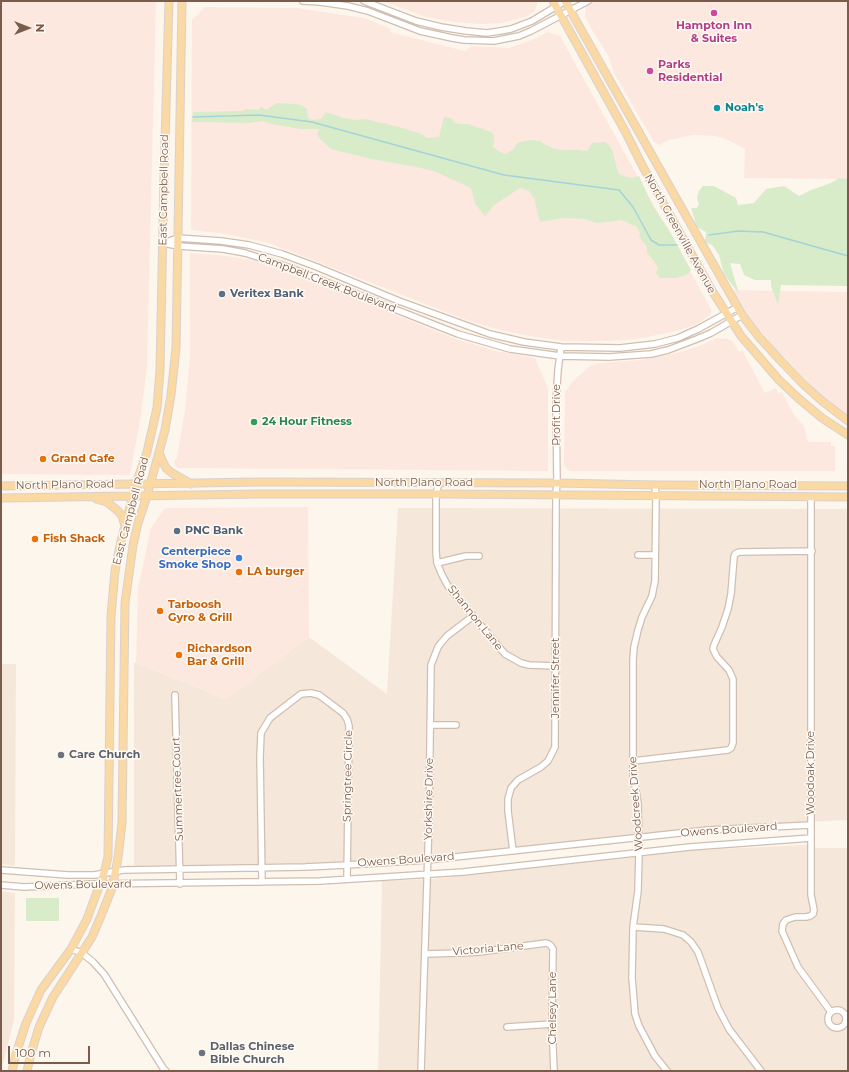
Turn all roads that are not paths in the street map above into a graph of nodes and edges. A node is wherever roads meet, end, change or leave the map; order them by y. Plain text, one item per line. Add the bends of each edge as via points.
1 (169, 1) edge
2 (182, 1) edge
3 (303, 1) edge
4 (364, 1) edge
5 (565, 1) edge
6 (588, 1) edge
7 (554, 4) edge
8 (570, 10) junction
9 (560, 15) junction
10 (178, 238) junction
11 (163, 243) junction
12 (178, 246) junction
13 (276, 252) junction
14 (273, 262) junction
15 (371, 290) junction
16 (368, 298) junction
17 (738, 307) junction
18 (726, 314) junction
19 (742, 315) junction
20 (731, 322) junction
21 (490, 334) junction
22 (487, 343) junction
23 (648, 345) junction
24 (560, 347) junction
25 (649, 354) junction
26 (560, 356) junction
27 (848, 421) edge
28 (848, 435) edge
29 (159, 452) junction
30 (261, 482) junction
31 (439, 482) junction
32 (557, 483) junction
33 (136, 484) junction
34 (150, 484) junction
35 (192, 484) junction
36 (655, 485) junction
37 (1, 486) edge
38 (803, 486) junction
39 (848, 486) edge
40 (258, 494) junction
41 (436, 494) junction
42 (556, 495) junction
43 (133, 496) junction
44 (148, 496) junction
45 (656, 496) junction
46 (86, 497) junction
47 (811, 497) junction
48 (848, 497) edge
49 (1, 498) edge
50 (125, 526) junction
51 (812, 551) junction
52 (638, 555) dead end
53 (655, 555) junction
54 (479, 556) dead end
55 (437, 563) junction
56 (473, 616) junction
57 (111, 632) junction
58 (125, 632) junction
59 (556, 666) junction
60 (176, 695) dead end
61 (110, 715) junction
62 (124, 716) junction
63 (430, 725) junction
64 (456, 725) dead end
65 (633, 760) junction
66 (811, 825) junction
67 (639, 837) junction
68 (811, 838) junction
69 (514, 851) junction
70 (639, 852) junction
71 (427, 860) junction
72 (347, 865) junction
73 (262, 868) junction
74 (180, 869) junction
75 (1, 870) edge
76 (116, 871) junction
77 (104, 873) junction
78 (426, 875) junction
79 (347, 880) junction
80 (262, 882) junction
81 (100, 884) junction
82 (113, 884) junction
83 (180, 884) junction
84 (1, 885) edge
85 (633, 927) junction
86 (551, 946) joint
87 (71, 949) junction
88 (82, 953) junction
89 (425, 954) junction
90 (832, 1012) dead end
91 (552, 1024) junction
92 (507, 1027) dead end
93 (12, 1071) edge
94 (27, 1071) edge
95 (166, 1071) edge
96 (421, 1071) edge
97 (554, 1071) edge
98 (667, 1071) edge
99 (761, 1071) edge

1 - 11 main road, East Campbell Road
2 - 10 main road, East Campbell Road
3 - 9 street via 348,6 420,31 482,41 519,36
4 - 7 street via 435,26 487,33 532,21
5 - 7 street
5 - 8 main road, North Greenville Avenue
6 - 8 street
7 - 9 main road, North Greenville Avenue
8 - 9 street
8 - 17 main road, North Greenville Avenue
9 - 18 main road, North Greenville Avenue
10 - 11 street, Campbell Creek Boulevard
10 - 12 main road, East Campbell Road
10 - 13 street, Campbell Creek Boulevard via 222,241
11 - 12 street, Campbell Creek Boulevard
11 - 33 main road, East Campbell Road via 157,408 147,452
12 - 14 street, Campbell Creek Boulevard via 223,249
12 - 29 main road, East Campbell Road via 176,348 169,413
13 - 14 street
13 - 15 street, Campbell Creek Boulevard
14 - 16 street, Campbell Creek Boulevard
15 - 16 street
15 - 21 street, Campbell Creek Boulevard
16 - 22 street, Campbell Creek Boulevard
17 - 18 street, Campbell Creek Boulevard
17 - 19 main road, North Greenville Avenue
18 - 20 main road, North Greenville Avenue
18 - 23 street, Campbell Creek Boulevard via 678,338
19 - 20 street, Campbell Creek Boulevard
19 - 27 main road, North Greenville Avenue via 803,384
20 - 25 street, Campbell Creek Boulevard via 682,346
20 - 28 main road, North Greenville Avenue via 779,380 822,418
21 - 22 street
21 - 24 street, Campbell Creek Boulevard
22 - 26 street, Campbell Creek Boulevard
23 - 24 street, Campbell Creek Boulevard via 620,348
23 - 25 street
24 - 26 street, Profit Drive
25 - 26 street, Campbell Creek Boulevard via 608,357
26 - 32 street, Profit Drive via 556,402
29 - 34 main road, East Campbell Road
29 - 35 main road via 166,468
30 - 31 main road, North Plano Road
30 - 35 main road, North Plano Road
30 - 40 main road
31 - 32 main road, North Plano Road
31 - 41 street, Shannon Lane
32 - 36 main road, North Plano Road
32 - 42 street, Jennifer Street
33 - 34 main road, North Plano Road
33 - 37 main road, North Plano Road
33 - 43 main road, East Campbell Road
34 - 35 main road, North Plano Road
34 - 44 main road, East Campbell Road
36 - 38 main road, North Plano Road
36 - 45 street, Woodcreek Drive
38 - 39 main road, North Plano Road
38 - 47 main road via 811,492
40 - 41 main road, North Plano Road
40 - 44 main road, North Plano Road
41 - 42 main road, North Plano Road
41 - 55 street, Shannon Lane
42 - 45 main road, North Plano Road
42 - 59 street, Jennifer Street
43 - 44 main road, North Plano Road
43 - 46 main road, North Plano Road
43 - 50 main road, East Campbell Road
44 - 58 main road, East Campbell Road via 133,545 125,602
45 - 47 main road, North Plano Road
45 - 53 street, Woodcreek Drive
46 - 49 main road, North Plano Road
46 - 50 main road via 113,506 122,516
47 - 48 main road, North Plano Road
47 - 51 street, Woodoak Drive
50 - 57 main road, East Campbell Road via 115,571
51 - 65 street via 735,554 728,609 713,649 733,679 731,748
51 - 66 street, Woodoak Drive
52 - 53 street
53 - 65 street, Woodcreek Drive via 654,587 642,617 632,660
54 - 55 street via 466,556
55 - 56 street, Shannon Lane via 448,586
56 - 59 street, Shannon Lane via 505,654 529,665
56 - 63 street, Yorkshire Drive via 438,647 431,665
57 - 58 main road
57 - 61 main road, East Campbell Road
58 - 62 main road, East Campbell Road
59 - 69 street, Jennifer Street via 555,747 548,761 518,780 508,798
60 - 74 street, Summertree Court
61 - 62 main road
61 - 77 main road, East Campbell Road via 108,857
62 - 76 main road, East Campbell Road via 122,823
63 - 64 street
63 - 71 street, Yorkshire Drive
65 - 67 street, Woodcreek Drive
66 - 67 street, Owens Boulevard via 708,830
66 - 68 street, Woodoak Drive
67 - 69 street, Owens Boulevard
67 - 70 street, Woodcreek Drive
68 - 70 street, Owens Boulevard
68 - 90 street, Woodoak Drive via 813,914 786,920 782,931 798,967
69 - 71 street, Owens Boulevard
70 - 78 street, Owens Boulevard
70 - 85 street, Woodcreek Drive via 638,891
71 - 72 street, Owens Boulevard
71 - 78 street, Yorkshire Drive
72 - 73 street, Owens Boulevard
72 - 73 street, Springtree Circle via 350,726 343,713 319,695 312,693 300,694 270,718 261,733
72 - 79 street, Springtree Circle
73 - 74 street, Owens Boulevard
73 - 80 street, Springtree Circle
74 - 76 street, Owens Boulevard
74 - 83 street, Summertree Court
75 - 77 street, Owens Boulevard via 62,875
76 - 77 street, Owens Boulevard
76 - 82 main road, East Campbell Road
77 - 81 main road, East Campbell Road
78 - 79 street, Owens Boulevard
78 - 89 street, Yorkshire Drive
79 - 80 street, Owens Boulevard
80 - 83 street, Owens Boulevard
81 - 82 street, Owens Boulevard
81 - 84 street, Owens Boulevard via 24,887
81 - 87 main road, East Campbell Road via 87,919
82 - 83 street, Owens Boulevard
82 - 88 main road, East Campbell Road via 92,936
85 - 98 street, Woodcreek Drive via 632,978 635,1014 645,1039
85 - 99 street via 664,929 683,935 691,942 700,957 718,1008 729,1029
86 - 89 street, Victoria Lane via 546,944 479,952
86 - 91 street, Chelsey Lane
87 - 88 street
87 - 93 main road, East Campbell Road via 41,990 26,1023
88 - 94 main road, East Campbell Road via 53,997 39,1027
88 - 95 street via 104,974
89 - 96 street, Yorkshire Drive
91 - 92 street
91 - 97 street, Chelsey Lane

